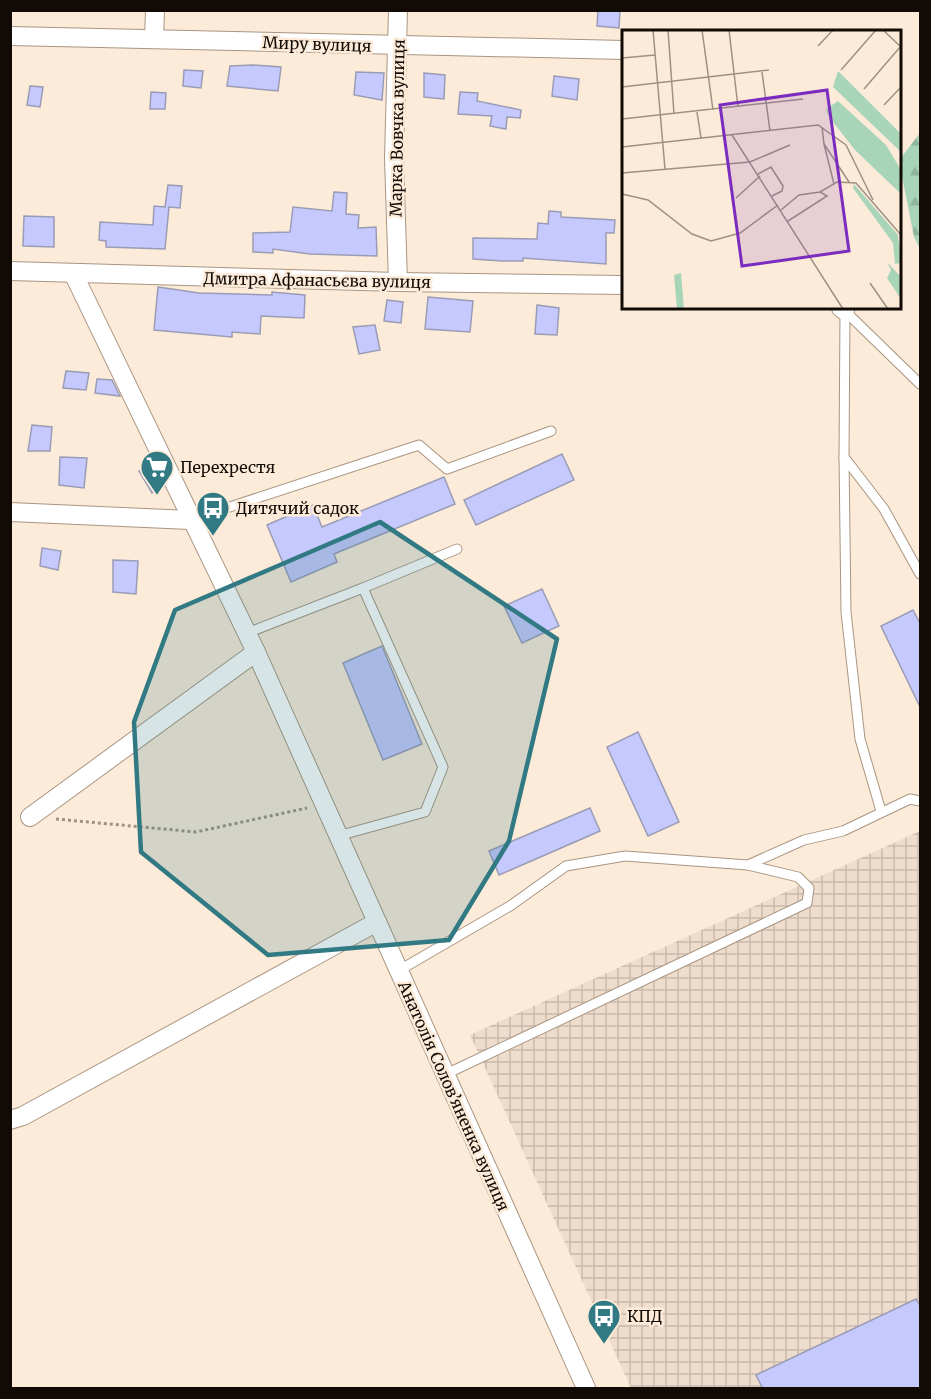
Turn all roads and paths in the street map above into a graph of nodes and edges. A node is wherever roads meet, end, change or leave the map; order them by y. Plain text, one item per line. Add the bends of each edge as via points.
1 (155, 10) edge
2 (398, 10) edge
3 (10, 36) edge
4 (154, 39) junction
5 (398, 46) junction
6 (622, 50) edge
7 (10, 271) edge
8 (73, 273) junction
9 (398, 282) junction
10 (622, 285) edge
11 (843, 309) edge
12 (921, 384) edge
13 (551, 431) dead end
14 (844, 457) junction
15 (10, 512) edge
16 (190, 520) junction
17 (457, 549) dead end
18 (921, 574) edge
19 (363, 588) junction
20 (247, 633) junction
21 (256, 652) junction
22 (921, 801) edge
23 (324, 804) junction
24 (881, 811) junction
25 (30, 817) joint
26 (338, 836) junction
27 (748, 865) junction
28 (377, 922) junction
29 (398, 971) junction
30 (444, 1075) junction
31 (10, 1120) edge
32 (586, 1389) edge

1 - 4 street
2 - 5 street, Марка Вовчка вулиця
3 - 4 street, Миру вулиця
4 - 5 street, Миру вулиця
5 - 6 street, Миру вулиця
5 - 9 street, Марка Вовчка вулиця via 394,158
7 - 8 street, Дмитра Афанасьєва вулиця
8 - 9 street, Дмитра Афанасьєва вулиця
8 - 16 street, Анатолія Солов’яненка вулиця
9 - 10 street, Дмитра Афанасьєва вулиця
11 - 12 lane
11 - 14 lane
13 - 16 lane via 447,469 419,445
14 - 18 lane via 884,509
14 - 24 lane via 848,623 861,739
15 - 16 street
16 - 20 street, Анатолія Солов’яненка вулиця
17 - 19 lane
19 - 20 lane
19 - 26 lane via 443,767 425,812
20 - 21 street, Анатолія Солов’яненка вулиця
21 - 23 street, Анатолія Солов’яненка вулиця
21 - 25 street
22 - 24 lane via 910,799
23 - 25 path via 196,832
23 - 26 street, Анатолія Солов’яненка вулиця
24 - 27 lane via 843,831 804,840
26 - 28 street, Анатолія Солов’яненка вулиця
27 - 29 lane via 625,856 566,867 510,906
27 - 30 lane via 798,878 809,888 807,903
28 - 29 street, Анатолія Солов’яненка вулиця
28 - 31 street
29 - 30 street, Анатолія Солов’яненка вулиця
30 - 32 street, Анатолія Солов’яненка вулиця

